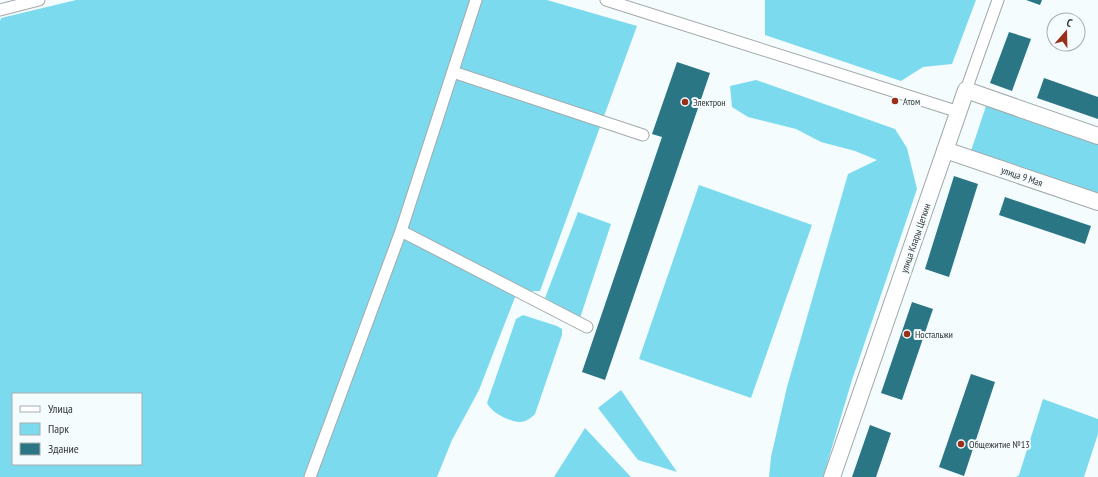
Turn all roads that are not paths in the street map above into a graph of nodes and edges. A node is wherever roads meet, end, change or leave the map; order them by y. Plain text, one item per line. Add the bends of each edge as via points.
1 (39, 0) edge
2 (476, 0) edge
3 (606, 0) edge
4 (998, 0) edge
5 (0, 10) edge
6 (453, 72) junction
7 (966, 90) junction
8 (958, 112) junction
9 (643, 135) dead end
10 (1098, 136) edge
11 (945, 150) junction
12 (1098, 202) edge
13 (401, 231) junction
14 (587, 327) dead end
15 (310, 477) edge
16 (832, 477) edge

1 - 5 street
2 - 6 street
3 - 8 street
4 - 7 street, улица Клары Цеткин
6 - 9 street
6 - 13 street
7 - 8 street, улица Клары Цеткин
7 - 10 street
8 - 11 street, улица Клары Цеткин
11 - 12 street, улица 9 Мая
11 - 16 street, улица Клары Цеткин
13 - 14 street
13 - 15 street

